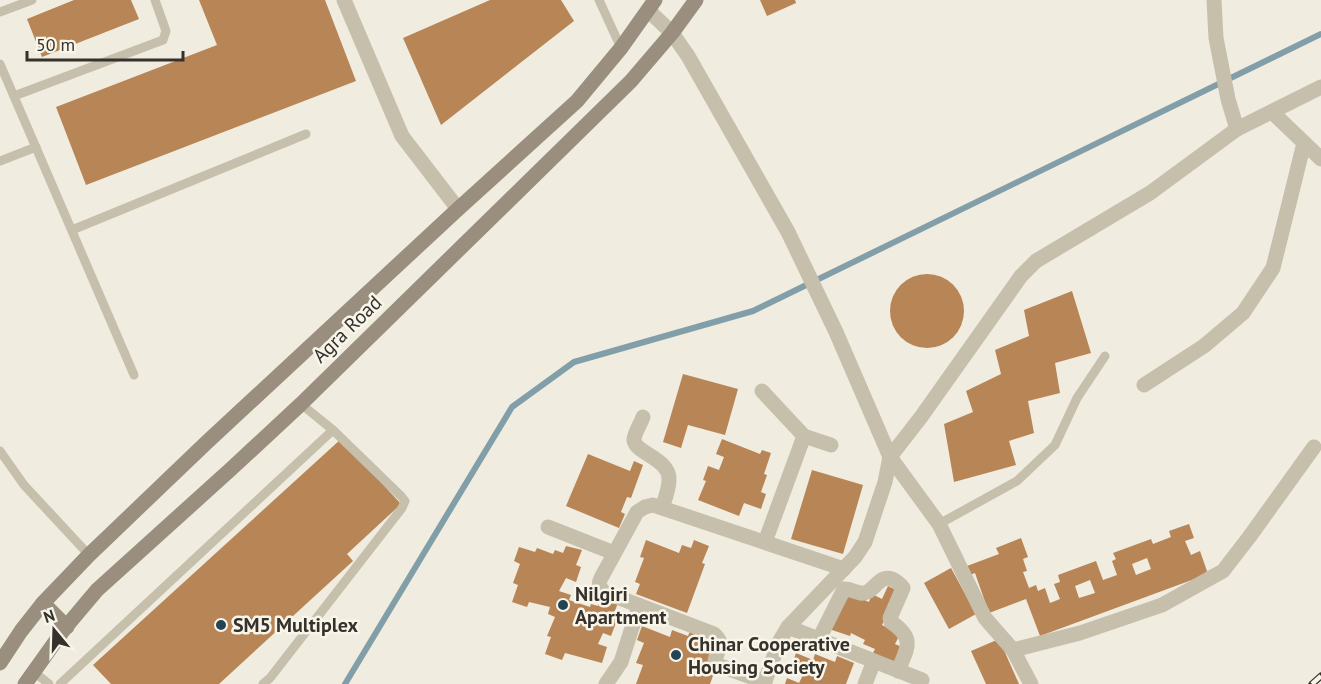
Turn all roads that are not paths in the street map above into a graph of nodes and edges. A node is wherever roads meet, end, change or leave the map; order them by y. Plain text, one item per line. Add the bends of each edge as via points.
1 (32, 0) edge
2 (155, 0) edge
3 (344, 0) edge
4 (599, 0) edge
5 (696, 0) edge
6 (1215, 0) edge
7 (652, 5) edge
8 (0, 12) edge
9 (672, 33) junction
10 (621, 48) junction
11 (0, 64) edge
12 (1321, 87) edge
13 (14, 96) junction
14 (1272, 112) junction
15 (1237, 129) junction
16 (306, 134) dead end
17 (1304, 143) junction
18 (36, 147) junction
19 (1321, 159) edge
20 (0, 161) edge
21 (458, 209) junction
22 (72, 230) junction
23 (1105, 356) dead end
24 (134, 375) dead end
25 (1144, 385) dead end
26 (762, 391) dead end
27 (301, 404) junction
28 (643, 417) dead end
29 (333, 430) junction
30 (804, 436) junction
31 (831, 445) dead end
32 (1314, 447) dead end
33 (0, 451) edge
34 (890, 457) junction
35 (662, 508) junction
36 (939, 524) junction
37 (549, 527) dead end
38 (765, 542) junction
39 (614, 553) junction
40 (89, 555) junction
41 (844, 569) junction
42 (43, 603) junction
43 (639, 606) junction
44 (67, 627) junction
45 (788, 627) junction
46 (819, 639) junction
47 (1013, 650) junction
48 (874, 661) junction
49 (0, 663) edge
50 (898, 671) junction
51 (30, 678) edge
52 (765, 683) edge
53 (924, 683) edge
54 (49, 684) edge
55 (60, 684) edge
56 (263, 684) edge
57 (606, 684) edge
58 (865, 684) edge
59 (1031, 684) edge

1 - 8 lane
2 - 13 lane via 166,31 163,40
3 - 21 street via 402,136
4 - 10 lane
5 - 9 main road, Agra Road
6 - 15 street via 1216,38
7 - 9 street
7 - 10 main road, Agra Road
9 - 27 main road, Agra Road via 623,89
9 - 34 street via 788,232
10 - 21 main road, Agra Road via 577,101
11 - 13 lane
12 - 14 street
13 - 18 lane
14 - 15 street
14 - 17 street
15 - 34 street via 1150,194 1036,261 1021,276
16 - 22 lane
17 - 19 street
17 - 25 street via 1273,268 1243,313 1204,346
18 - 20 lane
18 - 22 lane
21 - 40 main road, Agra Road
22 - 24 lane
23 - 36 lane via 1077,398 1055,445 1017,481
26 - 30 street
27 - 29 lane
27 - 44 main road, Agra Road via 97,590
28 - 35 street via 634,442 667,469 669,481
29 - 55 lane
29 - 56 lane via 405,501
30 - 31 street
30 - 38 street
32 - 47 street via 1223,571 1162,605 1080,633
33 - 40 lane via 24,485
34 - 36 street
34 - 41 street via 865,542
35 - 38 street
35 - 39 street via 653,505 637,513
36 - 47 street via 985,618
37 - 39 street
38 - 41 street
39 - 43 street via 598,583 604,592
40 - 42 main road, Agra Road
41 - 45 street
42 - 44 main road
42 - 49 main road, Agra Road
43 - 52 street via 714,634 721,642 715,664
43 - 57 street via 621,662
44 - 51 main road, Agra Road
45 - 46 street
45 - 52 street
46 - 48 street
46 - 50 street via 844,589 867,592 880,580 891,579 903,588 891,622 908,642
47 - 59 street
48 - 50 street
48 - 58 street
50 - 53 street
51 - 54 lane

